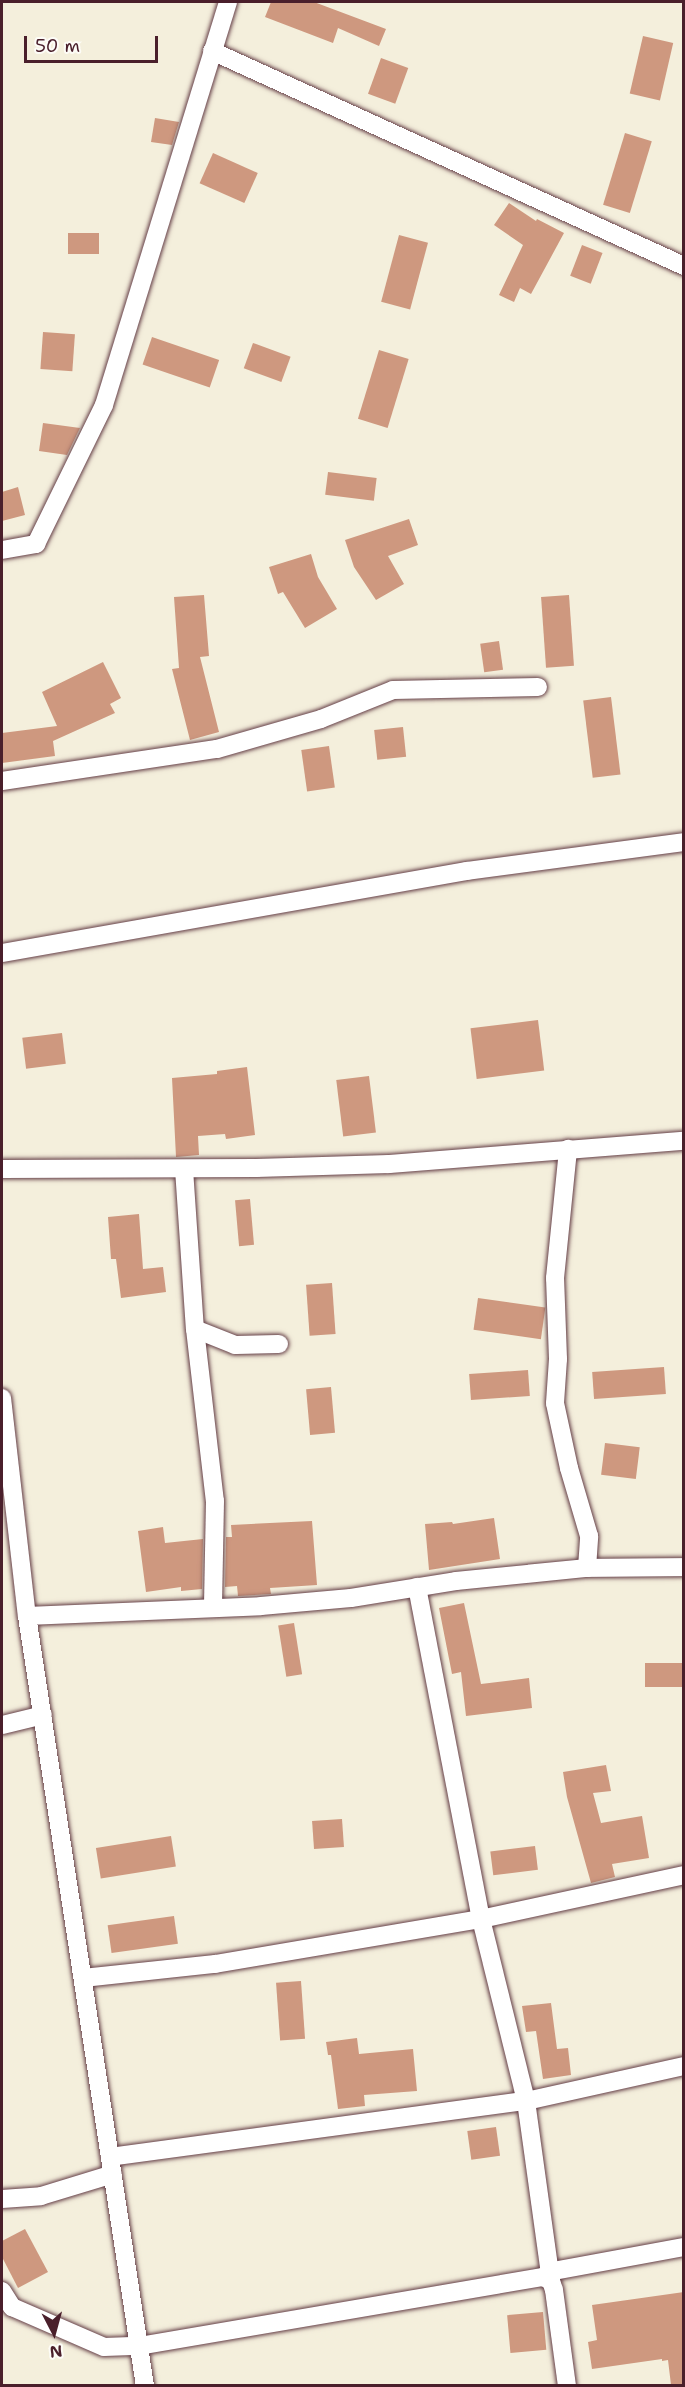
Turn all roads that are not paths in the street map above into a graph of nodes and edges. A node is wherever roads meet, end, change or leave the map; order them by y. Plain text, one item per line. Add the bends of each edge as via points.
1 (228, 2) edge
2 (212, 51) junction
3 (684, 266) edge
4 (2, 550) edge
5 (538, 687) dead end
6 (2, 781) edge
7 (684, 842) edge
8 (2, 953) edge
9 (684, 1141) edge
10 (568, 1149) junction
11 (183, 1169) junction
12 (2, 1170) edge
13 (195, 1329) junction
14 (279, 1344) dead end
15 (2, 1398) edge
16 (684, 1567) edge
17 (587, 1568) junction
18 (417, 1587) junction
19 (213, 1608) junction
20 (27, 1616) junction
21 (43, 1715) junction
22 (2, 1725) edge
23 (684, 1875) edge
24 (481, 1919) junction
25 (83, 1978) junction
26 (684, 2066) edge
27 (526, 2101) junction
28 (112, 2166) junction
29 (2, 2199) edge
30 (684, 2247) edge
31 (550, 2277) junction
32 (2, 2291) edge
33 (139, 2346) junction
34 (145, 2385) edge
35 (567, 2385) edge

1 - 2 street
2 - 3 street
2 - 4 street via 104,405 36,544
5 - 6 street via 393,690 321,719 217,748
7 - 8 street via 467,871
9 - 10 street
10 - 11 street via 389,1164
10 - 17 street via 555,1278 555,1403 589,1536
11 - 12 street
11 - 13 street
13 - 14 street via 235,1345
13 - 19 street via 215,1501
15 - 20 street
16 - 17 street
17 - 18 street
18 - 19 street via 351,1598
18 - 24 street
19 - 20 street
20 - 21 street
21 - 22 street
21 - 25 street
23 - 24 street
24 - 25 street via 215,1964
24 - 27 street
25 - 28 street
26 - 27 street
27 - 28 street
27 - 31 street
28 - 29 street via 41,2196
28 - 33 street
30 - 31 street
31 - 33 street
31 - 35 street
32 - 33 street via 12,2307 104,2347
33 - 34 street

